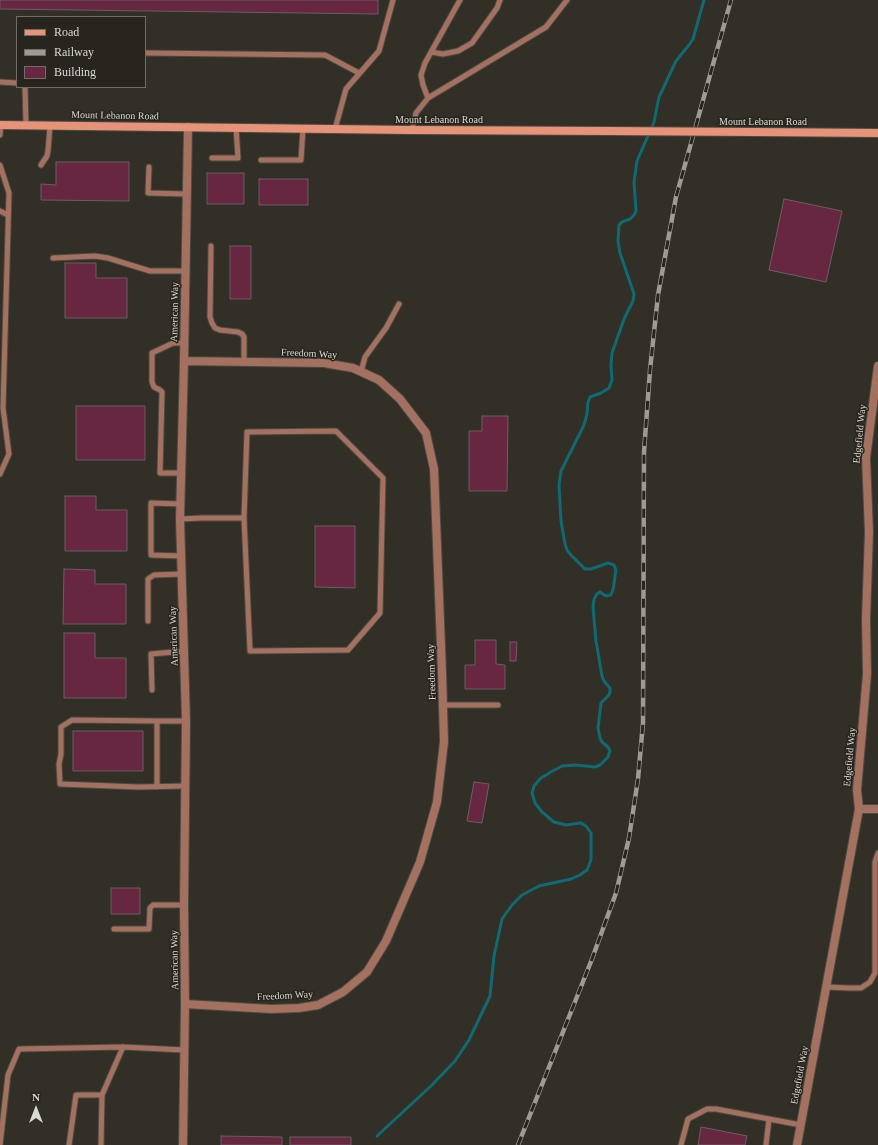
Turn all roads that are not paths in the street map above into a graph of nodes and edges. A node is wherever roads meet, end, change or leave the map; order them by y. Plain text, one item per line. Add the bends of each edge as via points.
1 (393, 0) edge
2 (460, 0) edge
3 (500, 0) edge
4 (567, 0) edge
5 (431, 52) junction
6 (146, 53) edge
7 (360, 73) junction
8 (0, 82) edge
9 (16, 83) edge
10 (25, 88) edge
11 (428, 98) junction
12 (1, 125) edge
13 (26, 125) junction
14 (50, 126) junction
15 (188, 127) junction
16 (236, 127) junction
17 (303, 128) junction
18 (335, 129) junction
19 (412, 130) junction
20 (878, 133) edge
21 (0, 135) edge
22 (212, 158) dead end
23 (261, 160) dead end
24 (0, 165) edge
25 (41, 165) dead end
26 (149, 167) dead end
27 (187, 194) junction
28 (0, 211) edge
29 (8, 215) junction
30 (0, 243) edge
31 (211, 246) dead end
32 (7, 247) junction
33 (53, 258) dead end
34 (186, 272) junction
35 (399, 304) dead end
36 (185, 343) junction
37 (184, 361) junction
38 (244, 362) junction
39 (878, 366) edge
40 (361, 372) junction
41 (1, 408) edge
42 (182, 473) junction
43 (0, 474) edge
44 (181, 504) junction
45 (244, 518) junction
46 (180, 519) junction
47 (182, 556) junction
48 (182, 574) junction
49 (148, 621) dead end
50 (185, 651) junction
51 (152, 690) dead end
52 (443, 705) junction
53 (498, 705) dead end
54 (157, 721) junction
55 (186, 721) junction
56 (186, 786) junction
57 (158, 787) junction
58 (859, 809) junction
59 (878, 809) edge
60 (878, 853) edge
61 (184, 905) junction
62 (114, 929) dead end
63 (877, 937) edge
64 (826, 987) junction
65 (185, 1004) junction
66 (123, 1047) junction
67 (184, 1050) junction
68 (102, 1095) junction
69 (769, 1119) junction
70 (801, 1125) junction
71 (0, 1145) edge
72 (69, 1145) edge
73 (101, 1145) edge
74 (183, 1145) edge
75 (681, 1145) edge
76 (766, 1145) edge
77 (797, 1145) edge

1 - 7 lane via 379,51
2 - 5 lane
3 - 5 lane via 472,43 458,51 443,54
4 - 11 lane via 546,27
5 - 11 lane via 421,75
6 - 7 lane via 325,55
7 - 18 lane via 346,89
8 - 9 lane
10 - 13 lane
11 - 19 lane via 416,113
12 - 13 street, Mount Lebanon Road
12 - 21 lane
13 - 14 street, Mount Lebanon Road
14 - 15 street, Mount Lebanon Road
14 - 25 lane via 47,156
15 - 16 street, Mount Lebanon Road
15 - 27 street, American Way
16 - 17 street, Mount Lebanon Road
16 - 22 lane via 238,158
17 - 18 street, Mount Lebanon Road
17 - 23 lane via 301,160
18 - 19 street, Mount Lebanon Road
19 - 20 street, Mount Lebanon Road, bridge
24 - 29 lane via 9,193
26 - 27 lane via 148,194
27 - 34 street, American Way
28 - 29 lane
29 - 32 lane
30 - 32 lane
31 - 38 lane via 210,317 215,328 242,334
32 - 41 lane
33 - 34 lane via 95,256 150,272
34 - 36 street, American Way
35 - 40 lane via 386,328 365,357
36 - 37 street, American Way
36 - 42 lane via 173,343 152,352 152,382 154,387 162,392 160,473
37 - 38 street, Freedom Way
37 - 42 street, American Way
38 - 40 street, Freedom Way via 324,363
39 - 58 street, Edgefield Way via 866,458 867,674 857,790
40 - 52 street, Freedom Way via 379,380 395,394 426,433 434,469
41 - 43 lane via 9,454
42 - 44 street, American Way
44 - 46 street, American Way
44 - 47 lane via 150,503 150,555
45 - 45 lane via 247,432 336,431 383,478 380,613 348,650 250,651
45 - 46 lane
46 - 47 street, American Way
47 - 48 street, American Way
48 - 49 lane via 154,575 148,579
48 - 50 street, American Way
50 - 51 lane via 151,654
50 - 55 street, American Way
52 - 53 lane
52 - 65 street, Freedom Way via 444,742 437,802 422,855 386,941 367,972 343,992 318,1005 271,1009
54 - 55 lane
54 - 57 lane
54 - 57 lane via 72,720 61,727 59,764 60,784
55 - 56 street, American Way
56 - 57 lane
56 - 61 street, American Way
58 - 59 street
58 - 64 street, Edgefield Way
60 - 63 lane via 875,862
61 - 62 lane via 153,904 150,908 149,929
61 - 65 street, American Way
63 - 64 lane via 875,973 870,982 862,988
64 - 70 street, Edgefield Way
65 - 67 street, American Way
66 - 67 lane
66 - 68 lane
66 - 71 lane via 19,1049 8,1075
67 - 74 street, American Way
68 - 72 lane via 76,1095
68 - 73 lane
69 - 70 lane
69 - 75 lane via 707,1109 688,1119
69 - 76 lane
70 - 77 street, Edgefield Way

